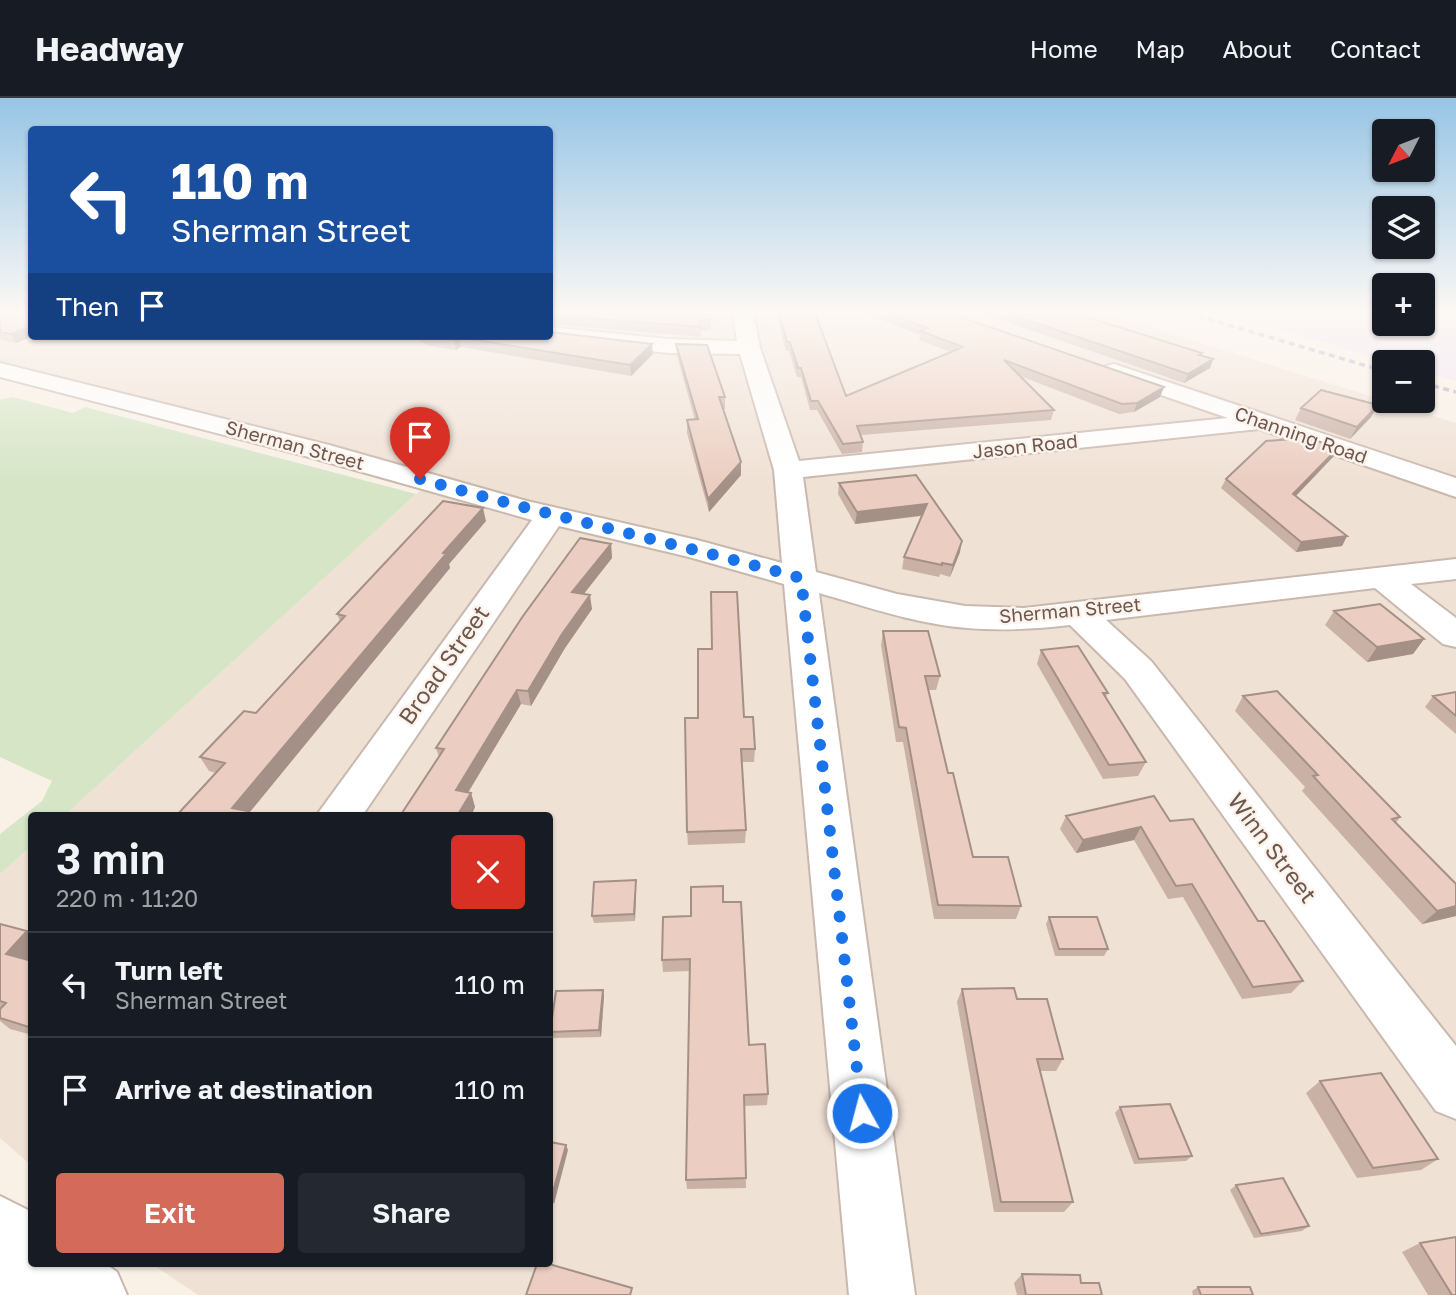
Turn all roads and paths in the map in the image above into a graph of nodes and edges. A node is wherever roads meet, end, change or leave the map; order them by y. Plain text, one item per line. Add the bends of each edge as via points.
1 (756, 369) edge
2 (1108, 369) edge
3 (0, 370) edge
4 (1263, 422) junction
5 (788, 470) junction
6 (1456, 488) edge
7 (551, 515) junction
8 (1456, 569) edge
9 (801, 578) junction
10 (1382, 578) junction
11 (1078, 613) junction
12 (1456, 636) edge
13 (341, 812) edge
14 (1456, 1091) edge
15 (0, 1228) edge
16 (28, 1248) edge
17 (28, 1257) edge
18 (54, 1267) edge
19 (3, 1295) edge
20 (93, 1295) edge
21 (882, 1295) edge

1 - 5 street
2 - 4 street, Channing Road
3 - 7 street, Sherman Street via 318,450
4 - 5 street, Jason Road
4 - 6 street, Channing Road
5 - 9 street
7 - 9 street, Sherman Street
7 - 13 street, Broad Street
8 - 10 street, Sherman Street
9 - 11 street, Sherman Street via 895,604 965,617
9 - 21 street
10 - 11 street, Sherman Street
10 - 12 street
11 - 14 street, Winn Street via 1138,670
15 - 16 street
17 - 19 street
18 - 20 street

